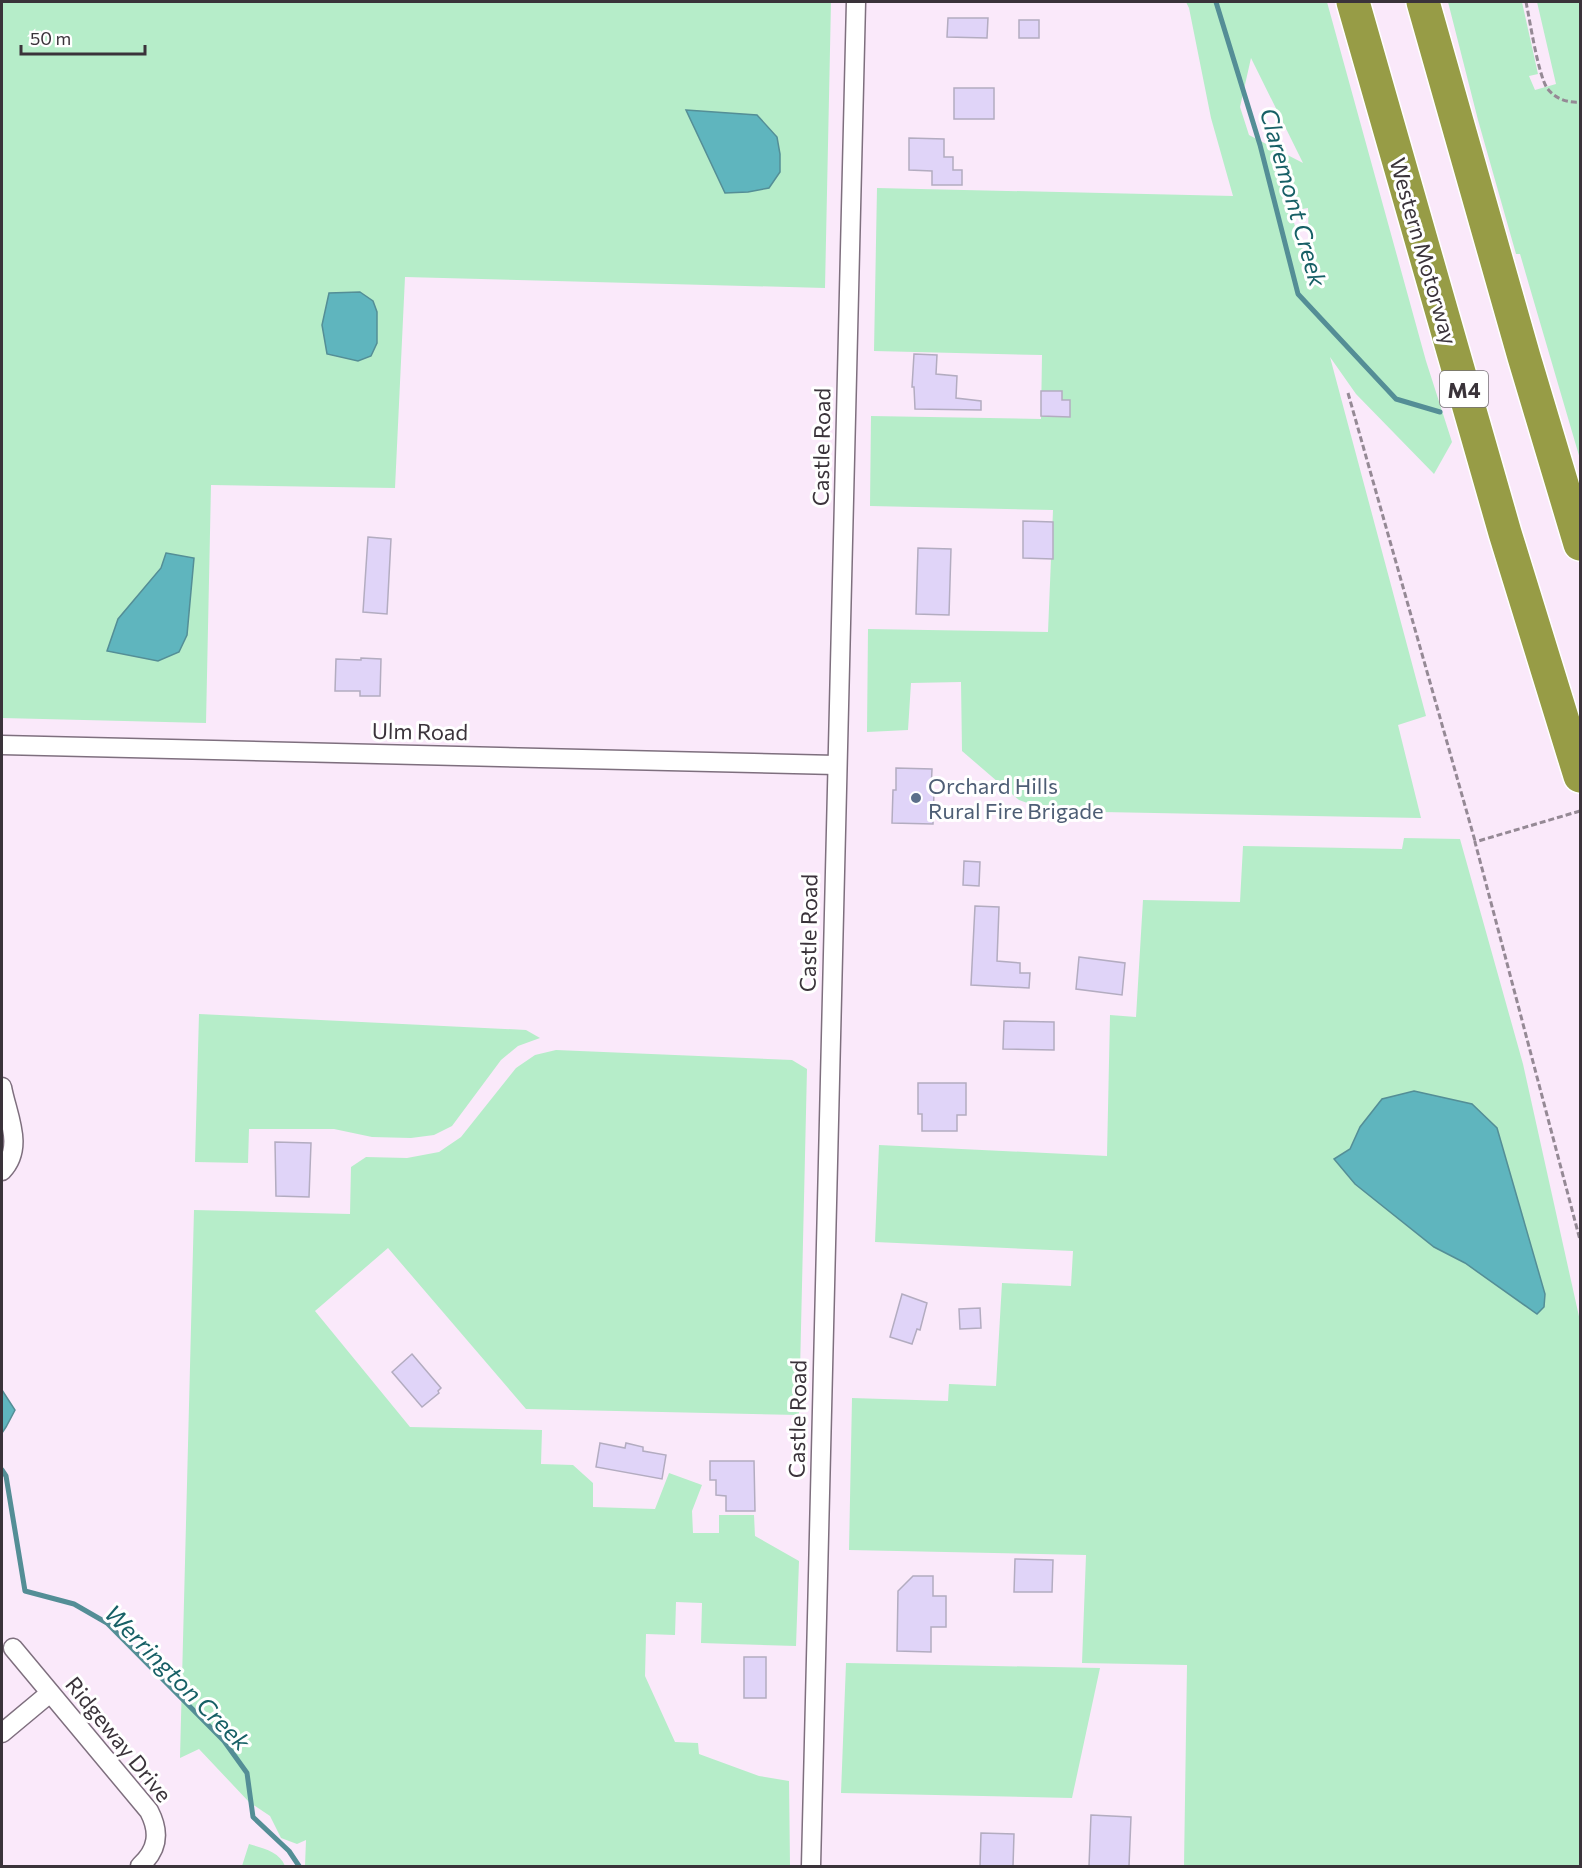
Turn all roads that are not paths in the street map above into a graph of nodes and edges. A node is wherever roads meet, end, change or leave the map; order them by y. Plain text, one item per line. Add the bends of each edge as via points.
1 (856, 2) edge
2 (1353, 2) edge
3 (1423, 2) edge
4 (1581, 544) edge
5 (2, 745) edge
6 (836, 765) junction
7 (1581, 776) edge
8 (2, 1087) edge
9 (6, 1109) junction
10 (2, 1128) edge
11 (2, 1171) edge
12 (13, 1648) dead end
13 (50, 1693) junction
14 (2, 1733) edge
15 (140, 1866) edge
16 (811, 1866) edge

1 - 6 street, Castle Road
2 - 7 highway, Western Motorway / M4 via 1506,534
3 - 4 highway
5 - 6 street, Ulm Road
6 - 16 street, Castle Road
8 - 9 street
9 - 10 street
9 - 11 street via 14,1132 13,1153
12 - 13 street, Ridgeway Drive
13 - 14 street
13 - 15 street, Ridgeway Drive via 149,1810 157,1830 156,1840 153,1851

